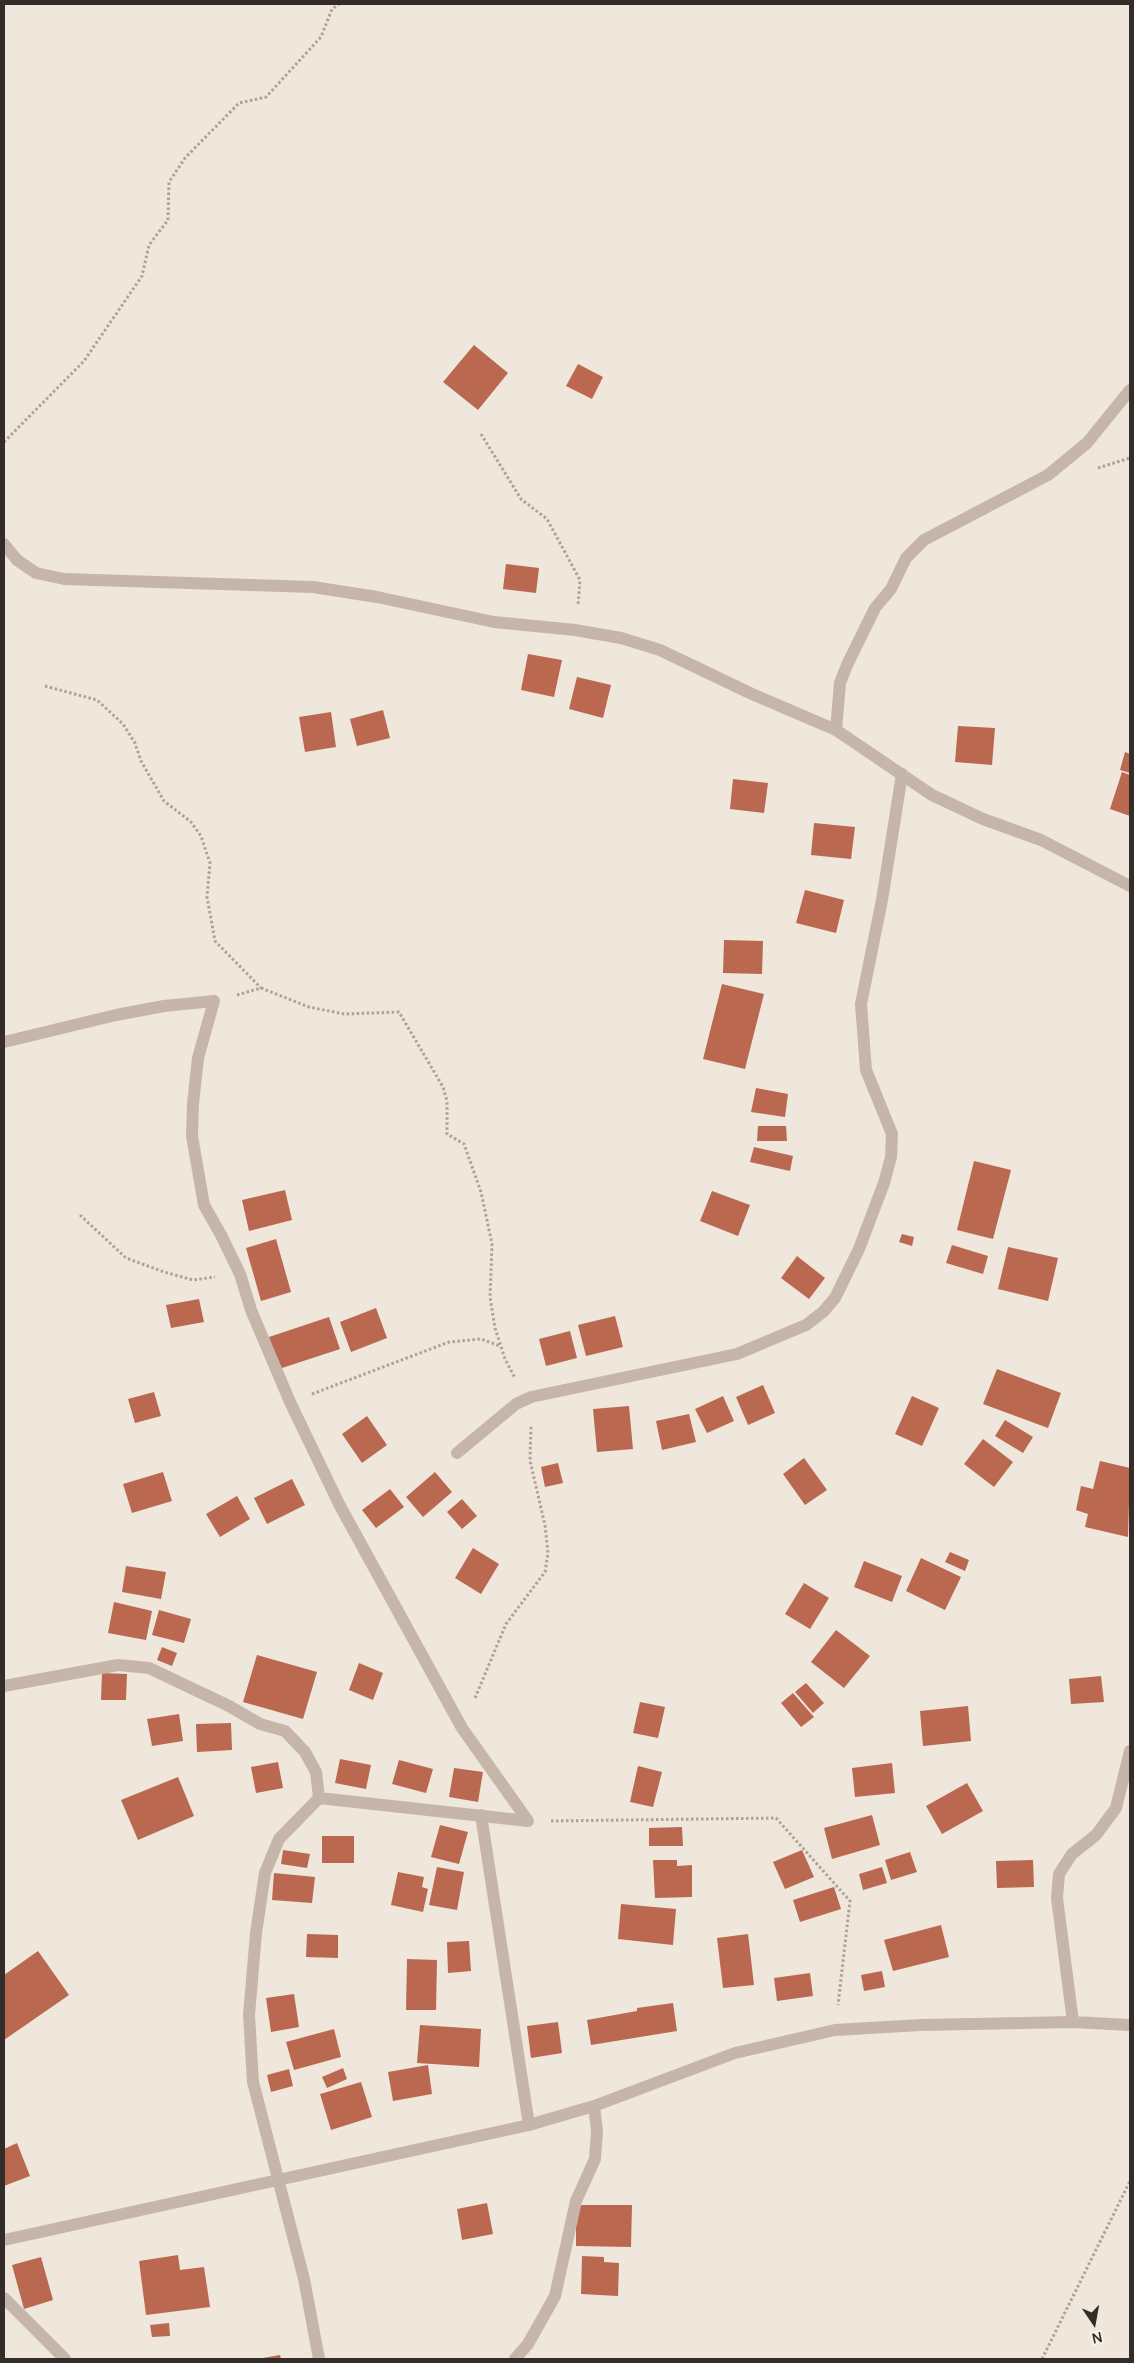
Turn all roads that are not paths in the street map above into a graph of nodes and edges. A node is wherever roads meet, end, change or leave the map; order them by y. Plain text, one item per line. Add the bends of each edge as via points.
1 (1130, 390) edge
2 (4, 544) edge
3 (836, 730) junction
4 (902, 774) junction
5 (1130, 886) edge
6 (4, 1042) edge
7 (457, 1453) dead end
8 (4, 1686) edge
9 (1130, 1750) edge
10 (319, 1798) junction
11 (481, 1815) junction
12 (1073, 2022) junction
13 (1130, 2025) edge
14 (594, 2106) junction
15 (529, 2125) junction
16 (278, 2180) junction
17 (4, 2240) edge
18 (4, 2298) edge
19 (65, 2359) edge
20 (319, 2359) edge
21 (516, 2359) edge

1 - 3 street via 1093,437 1048,475 924,540 906,558 846,665 840,683
2 - 3 street via 17,560 36,573 64,578 313,588 377,597 494,622 621,638 660,650
3 - 4 street
4 - 5 street via 940,799 983,820 1041,840
4 - 7 street via 861,1004 866,1070 892,1134 891,1157 859,1249 835,1298 806,1325 737,1354 531,1397 516,1404
6 - 11 street via 116,1015 214,1001 198,1058 193,1104 192,1136 204,1205 240,1274 251,1310 290,1402 339,1504 462,1728 528,1820
8 - 10 street via 118,1665 149,1668 260,1724 285,1730 305,1752 316,1772
9 - 12 street via 1116,1808 1096,1835 1072,1854 1059,1874 1057,1898
10 - 11 street
10 - 16 street via 279,1840 265,1873 256,1933 249,2015 253,2082
11 - 15 street
12 - 13 street
12 - 14 street via 835,2030 735,2054
14 - 15 street
14 - 21 street via 597,2131 595,2159 576,2201 555,2296
15 - 16 street
16 - 17 street
16 - 20 street via 304,2279
18 - 19 street

